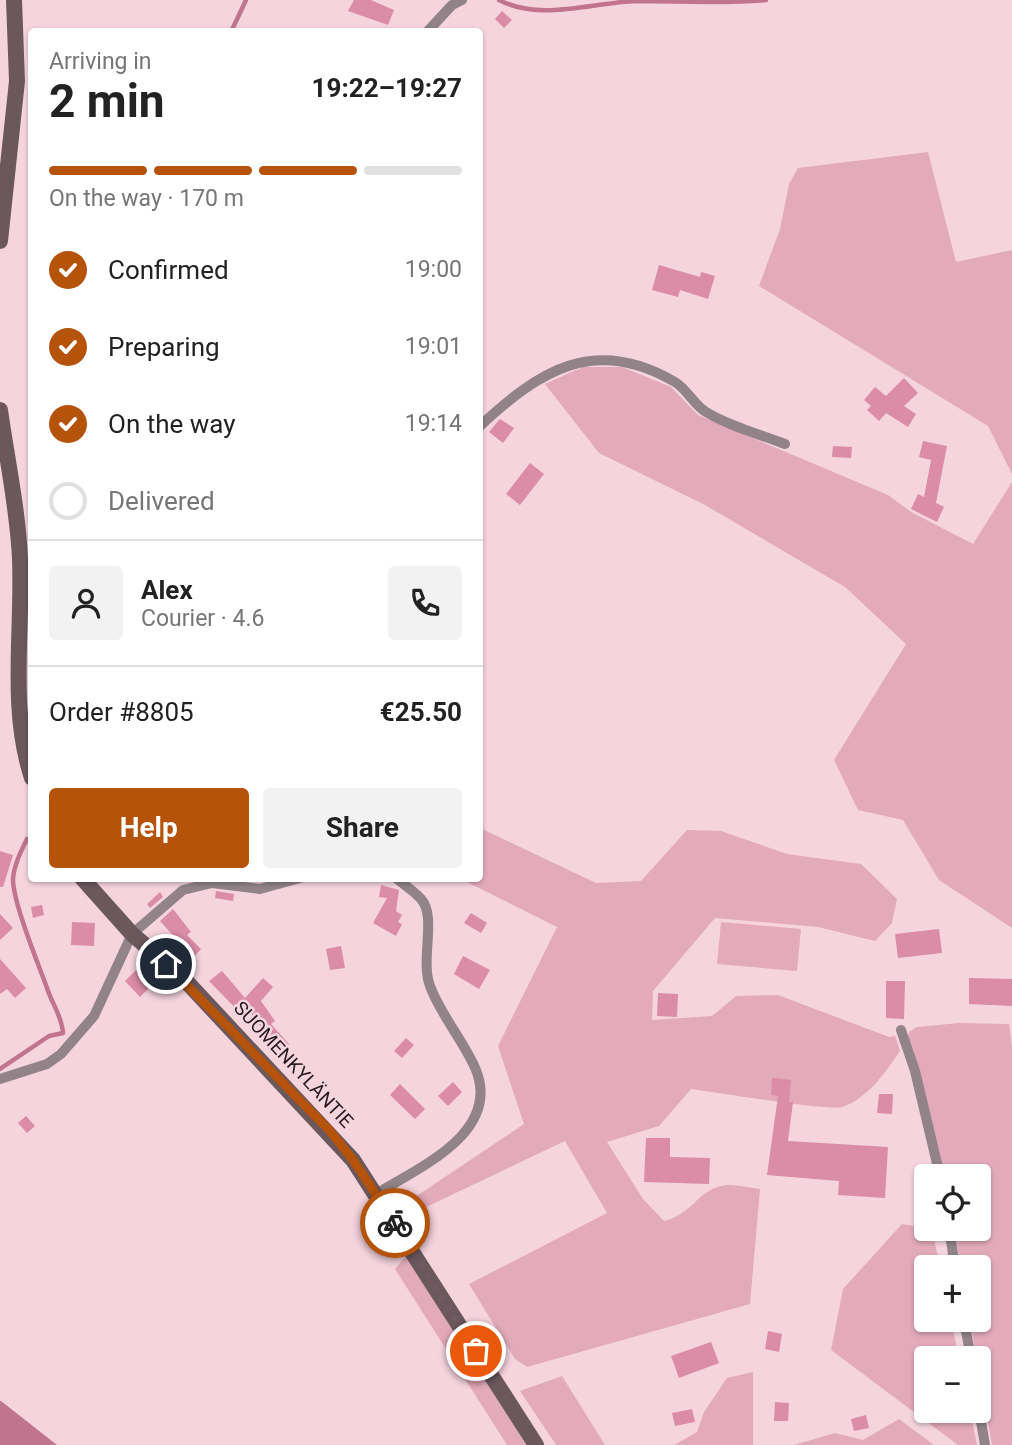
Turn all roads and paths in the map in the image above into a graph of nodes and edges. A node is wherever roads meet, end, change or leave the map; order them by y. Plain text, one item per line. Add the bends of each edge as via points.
1 (14, 0) edge
2 (462, 0) edge
3 (432, 28) edge
4 (0, 240) edge
5 (0, 410) edge
6 (483, 423) edge
7 (785, 444) dead end
8 (28, 762) edge
9 (86, 882) edge
10 (285, 882) edge
11 (401, 882) edge
12 (132, 933) junction
13 (901, 1030) dead end
14 (0, 1079) edge
15 (937, 1164) edge
16 (376, 1195) junction
17 (981, 1423) edge
18 (536, 1445) edge
19 (985, 1445) edge

1 - 4 street via 17,81
2 - 3 street
5 - 8 street via 20,558 20,710
6 - 7 street via 518,390 582,360 623,359 676,383 704,411
9 - 12 street, SUOMENKYLÄNTIE
10 - 12 street via 260,889 196,885 183,890
11 - 16 street via 423,900 429,916 424,956 429,986 476,1070 482,1092 472,1124 457,1142
12 - 14 street via 94,1016 79,1036 47,1065
12 - 16 street, SUOMENKYLÄNTIE via 184,979 330,1131
13 - 15 street
16 - 18 street, SUOMENKYLÄNTIE
17 - 19 street

